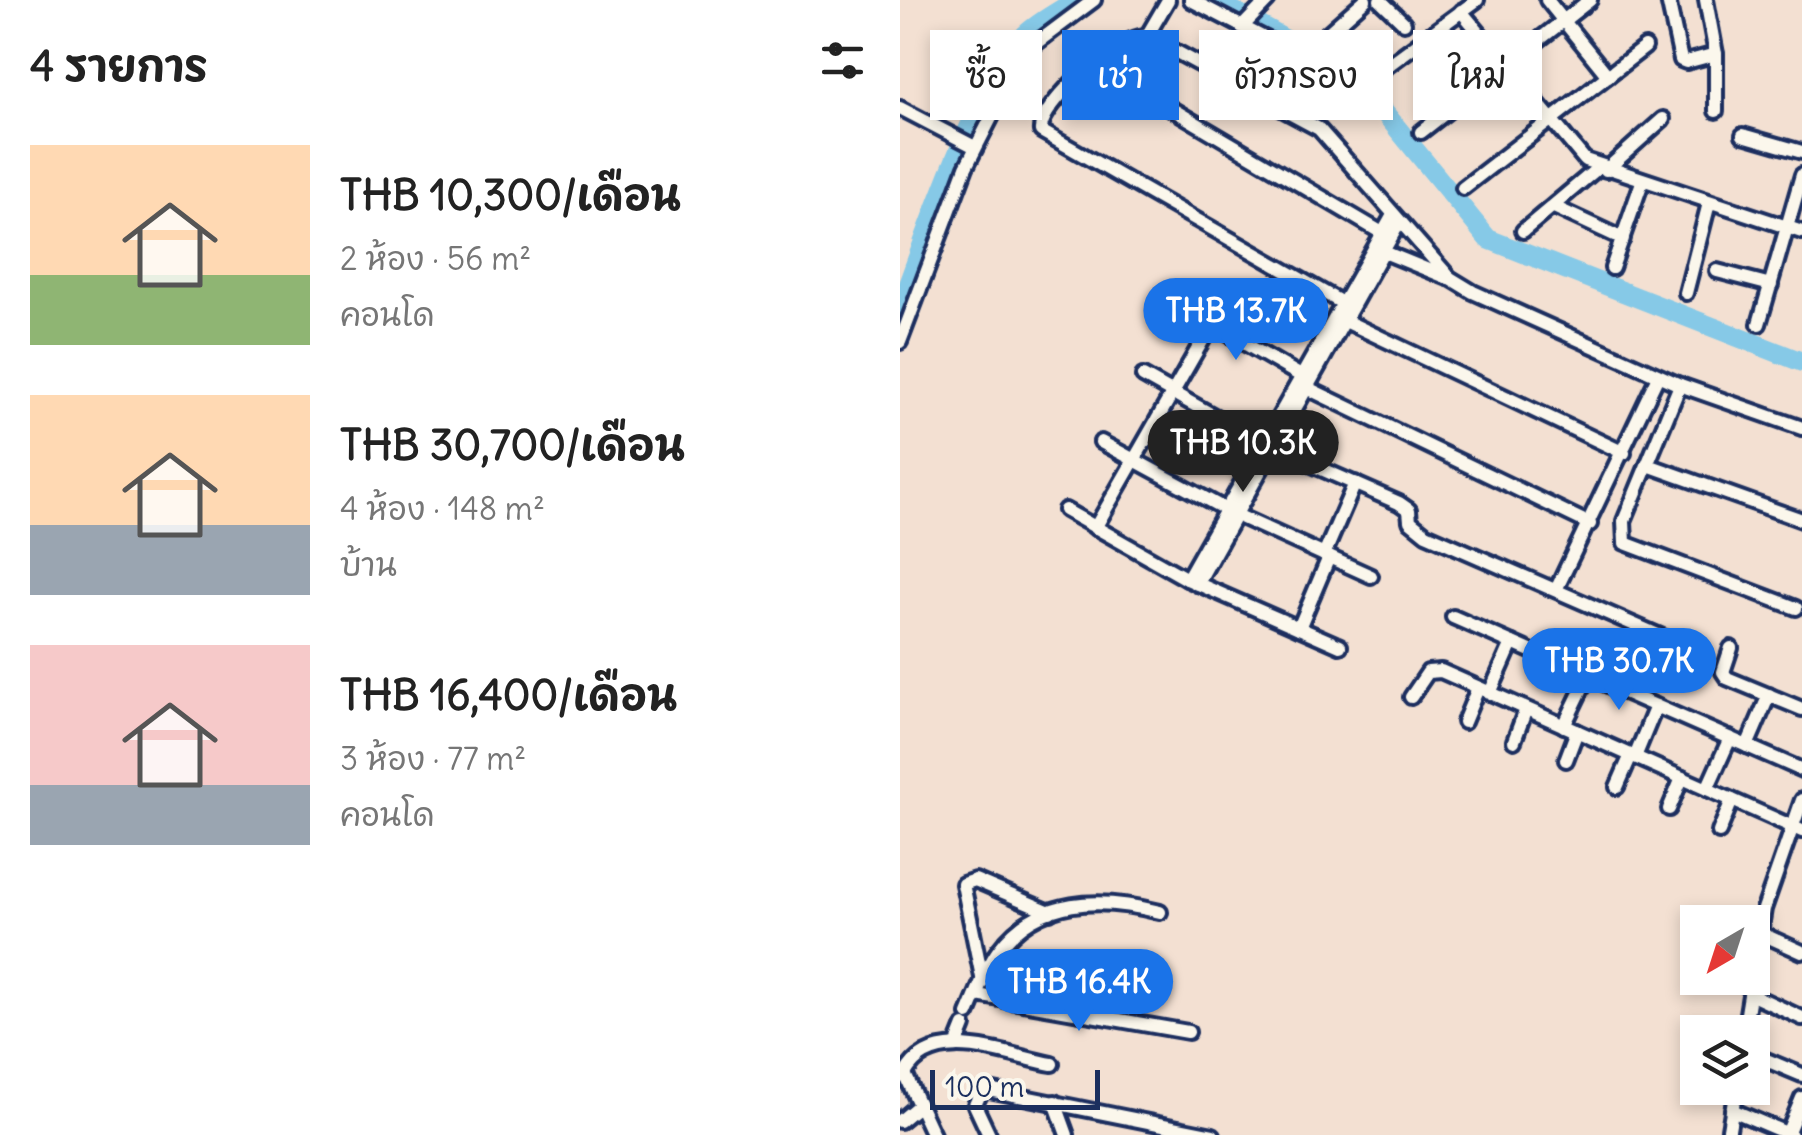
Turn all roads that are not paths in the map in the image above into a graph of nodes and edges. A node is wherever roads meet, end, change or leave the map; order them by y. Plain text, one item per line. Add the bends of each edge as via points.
1 (1094, 0) edge
2 (1168, 0) edge
3 (1190, 0) edge
4 (1365, 0) edge
5 (1380, 0) edge
6 (1477, 0) edge
7 (1547, 0) edge
8 (1590, 0) edge
9 (1668, 0) edge
10 (1706, 0) edge
11 (1265, 3) edge
12 (1461, 12) junction
13 (1564, 20) junction
14 (1404, 23) dead end
15 (1244, 25) junction
16 (1151, 30) edge
17 (1476, 30) edge
18 (1542, 37) edge
19 (1644, 47) dead end
20 (1179, 53) edge
21 (1716, 54) junction
22 (1393, 62) edge
23 (1608, 76) junction
24 (1062, 96) edge
25 (900, 108) edge
26 (1716, 111) dead end
27 (1542, 112) edge
28 (1179, 113) edge
29 (1664, 118) dead end
30 (1436, 120) edge
31 (1550, 122) junction
32 (1421, 132) dead end
33 (1743, 135) dead end
34 (975, 147) junction
35 (1802, 152) edge
36 (1602, 169) junction
37 (1802, 176) edge
38 (1642, 182) junction
39 (1463, 188) dead end
40 (1709, 203) junction
41 (1554, 207) junction
42 (1396, 219) junction
43 (1787, 227) junction
44 (1523, 231) dead end
45 (1802, 232) edge
46 (1387, 235) junction
47 (1622, 239) junction
48 (1384, 252) junction
49 (1612, 268) dead end
50 (1717, 271) dead end
51 (1450, 278) junction
52 (1771, 285) junction
53 (1686, 293) dead end
54 (1184, 309) dead end
55 (1344, 312) junction
56 (1212, 324) junction
57 (1760, 324) dead end
58 (900, 342) edge
59 (1144, 376) dead end
60 (1658, 376) junction
61 (1304, 382) junction
62 (1680, 386) junction
63 (1171, 393) junction
64 (1802, 428) edge
65 (1101, 442) dead end
66 (1267, 445) junction
67 (1624, 453) junction
68 (1133, 461) junction
69 (1648, 466) junction
70 (1354, 483) junction
71 (1066, 510) dead end
72 (1230, 512) junction
73 (1802, 520) edge
74 (1590, 524) junction
75 (1094, 528) junction
76 (1326, 556) junction
77 (1370, 576) dead end
78 (1192, 581) junction
79 (1556, 590) junction
80 (1796, 608) dead end
81 (1453, 617) dead end
82 (1299, 628) junction
83 (1512, 642) junction
84 (1340, 646) dead end
85 (1731, 648) dead end
86 (1690, 649) dead end
87 (1588, 676) junction
88 (1484, 691) junction
89 (1769, 695) junction
90 (1411, 697) dead end
91 (1656, 706) junction
92 (1526, 709) junction
93 (1802, 709) edge
94 (1464, 722) dead end
95 (1570, 729) junction
96 (1730, 738) junction
97 (1514, 741) dead end
98 (1747, 746) junction
99 (1633, 756) junction
100 (1566, 760) dead end
101 (1802, 770) edge
102 (1682, 778) junction
103 (1617, 787) dead end
104 (1707, 789) junction
105 (1732, 800) junction
106 (1802, 800) edge
107 (1669, 808) dead end
108 (1796, 828) edge
109 (1719, 832) dead end
110 (1770, 905) edge
111 (1050, 912) junction
112 (1160, 912) dead end
113 (1770, 938) edge
114 (1802, 952) edge
115 (980, 989) junction
116 (1752, 995) edge
117 (1802, 1018) edge
118 (1188, 1032) dead end
119 (956, 1046) junction
120 (1770, 1062) edge
121 (1052, 1064) dead end
122 (1802, 1075) edge
123 (1802, 1098) edge
124 (1055, 1102) junction
125 (1733, 1105) edge
126 (918, 1106) junction
127 (1732, 1110) junction
128 (1134, 1118) junction
129 (900, 1121) edge
130 (1789, 1134) edge
131 (933, 1135) edge
132 (988, 1135) edge
133 (1067, 1135) edge
134 (1140, 1135) edge
135 (1212, 1135) edge
136 (1728, 1135) edge

1 - 34 street via 1031,47
2 - 16 street
3 - 15 street
4 - 15 street via 1302,58
5 - 14 street
6 - 12 street
7 - 13 street
8 - 13 street
9 - 21 street via 1683,62
10 - 21 street
11 - 15 street
12 - 17 street
12 - 22 street
13 - 18 street
13 - 23 street
19 - 23 street
20 - 42 street via 1319,129
21 - 26 street
23 - 31 street
24 - 55 street via 1046,112 1042,131
25 - 34 street
27 - 31 street
28 - 46 street
29 - 36 street
30 - 32 street
31 - 36 street via 1573,150
31 - 39 street
33 - 35 street
34 - 58 street
36 - 38 street
36 - 41 street
37 - 43 street
38 - 40 street
38 - 47 street
40 - 43 street
40 - 53 street
41 - 44 street
41 - 47 street
42 - 46 street
42 - 51 street
43 - 45 street
43 - 52 street
46 - 48 street
46 - 55 street
47 - 49 street
48 - 51 street
48 - 55 street
50 - 52 street
51 - 60 street
52 - 57 street
54 - 56 street
55 - 61 street
55 - 67 street
56 - 61 street
56 - 63 street
59 - 63 street
60 - 62 street
60 - 67 street
61 - 66 street
61 - 74 street
62 - 64 street
62 - 69 street
63 - 66 street
63 - 68 street
65 - 68 street
66 - 70 street
66 - 72 street
67 - 74 street
68 - 72 street
68 - 75 street
69 - 73 street
69 - 80 street via 1624,521 1625,543
70 - 76 street
70 - 79 street via 1405,506 1410,522 1426,534
71 - 75 street
72 - 76 street
72 - 78 street
74 - 79 street
75 - 78 street
76 - 77 street
76 - 82 street
78 - 82 street
79 - 86 street
81 - 83 street
82 - 84 street
83 - 87 street
83 - 88 street
85 - 89 street via 1727,678
87 - 91 street
87 - 95 street
88 - 90 street via 1434,670
88 - 92 street
88 - 94 street
89 - 93 street
89 - 98 street
91 - 96 street
91 - 99 street
92 - 95 street
92 - 97 street
95 - 99 street
95 - 100 street
96 - 98 street
96 - 104 street
98 - 101 street
99 - 102 street
99 - 103 street
102 - 104 street
102 - 107 street
104 - 105 street
105 - 108 street
105 - 109 street
106 - 108 street
108 - 110 street
111 - 112 street via 1092,900
111 - 115 street via 1008,939
111 - 115 street via 974,880 963,884
113 - 114 street
115 - 118 street
115 - 119 street
116 - 117 street
119 - 121 street
119 - 126 street via 936,1046 907,1070
120 - 122 street
123 - 130 street
124 - 128 street
124 - 132 street via 981,1092 975,1105
124 - 133 street
125 - 127 street
126 - 129 street
126 - 131 street
127 - 130 street
127 - 136 street
128 - 134 street
128 - 135 street

